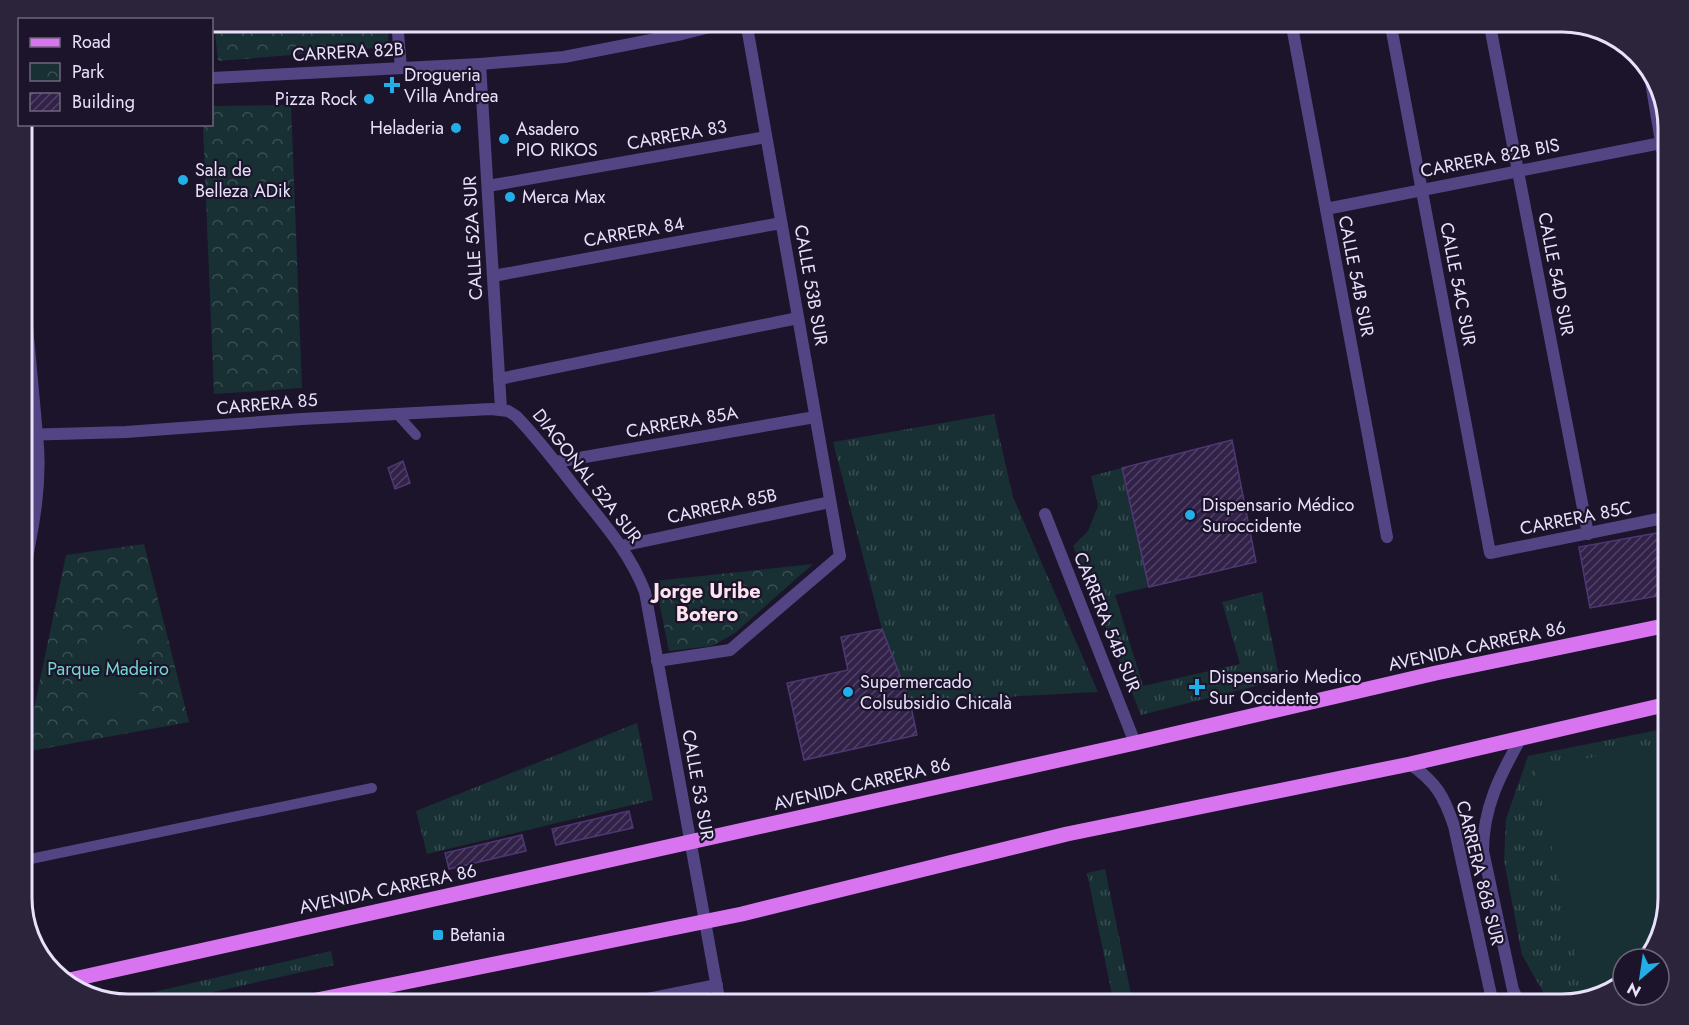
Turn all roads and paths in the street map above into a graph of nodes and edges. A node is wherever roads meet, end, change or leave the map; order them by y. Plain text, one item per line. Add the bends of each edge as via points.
1 (398, 32) edge
2 (662, 32) edge
3 (748, 32) edge
4 (1293, 32) edge
5 (1392, 32) edge
6 (1491, 32) edge
7 (480, 64) junction
8 (401, 68) junction
9 (213, 78) edge
10 (766, 137) junction
11 (1657, 143) edge
12 (1518, 171) junction
13 (488, 186) junction
14 (1422, 190) junction
15 (1326, 209) junction
16 (781, 223) junction
17 (493, 276) junction
18 (798, 318) junction
19 (499, 379) junction
20 (32, 380) edge
21 (501, 409) junction
22 (397, 414) junction
23 (815, 417) junction
24 (32, 435) edge
25 (37, 435) junction
26 (416, 435) dead end
27 (556, 462) junction
28 (830, 502) junction
29 (1045, 514) dead end
30 (1658, 519) edge
31 (32, 526) edge
32 (1588, 534) junction
33 (1387, 537) dead end
34 (621, 546) junction
35 (1490, 553) joint
36 (638, 574) joint
37 (1658, 627) edge
38 (657, 661) junction
39 (1658, 706) edge
40 (1521, 738) junction
41 (1135, 743) junction
42 (1410, 764) junction
43 (372, 788) dead end
44 (690, 842) junction
45 (32, 859) edge
46 (705, 922) junction
47 (76, 978) edge
48 (717, 985) junction
49 (1513, 990) junction
50 (347, 994) edge
51 (672, 994) edge
52 (718, 994) edge
53 (1490, 994) edge
54 (1512, 994) edge
55 (1515, 994) edge

1 - 8 street
2 - 7 street, CARRERA 82B via 564,57
3 - 10 street, CALLE 53B SUR
4 - 15 street, CALLE 54B SUR
5 - 14 street, CALLE 54C SUR
6 - 12 street, CALLE 54D SUR
7 - 8 street, CARRERA 82B
7 - 13 street, CALLE 52A SUR
8 - 9 street, CARRERA 82B
10 - 13 street, CARRERA 83
10 - 16 street, CALLE 53B SUR
11 - 12 street, CARRERA 82B BIS
12 - 14 street, CARRERA 82B BIS
12 - 32 street, CALLE 54D SUR
13 - 17 street, CALLE 52A SUR
14 - 15 street, CARRERA 82B BIS
14 - 35 street, CALLE 54C SUR
15 - 33 street, CALLE 54B SUR
16 - 17 street, CARRERA 84
16 - 18 street, CALLE 53B SUR
17 - 19 street, CALLE 52A SUR
18 - 19 street
18 - 23 street, CALLE 53B SUR
19 - 21 street, CALLE 52A SUR
20 - 25 street
21 - 22 street, CARRERA 85
21 - 27 street, DIAGONAL 52A SUR via 516,416
22 - 25 street, CARRERA 85
22 - 26 lane
23 - 27 street, CARRERA 85A
23 - 28 street, CALLE 53B SUR
24 - 25 street
25 - 31 street via 39,487
27 - 34 street, DIAGONAL 52A SUR
28 - 34 street, CARRERA 85B
28 - 38 street, CALLE 53B SUR via 840,556 730,650
29 - 41 street, CARRERA 54B SUR
30 - 32 street, CARRERA 85C
32 - 35 street, CARRERA 85C
34 - 36 street, DIAGONAL 52A SUR
36 - 38 street, CALLE 53 SUR
37 - 41 main road, AVENIDA CARRERA 86
38 - 44 street, CALLE 53 SUR
39 - 40 main road
40 - 42 main road
40 - 49 street, CARRERA 86B SUR via 1496,785 1483,832 1491,899
41 - 44 main road, AVENIDA CARRERA 86
42 - 46 main road via 1068,834
42 - 53 street, CARRERA 86B SUR via 1435,784 1447,802
43 - 45 lane
44 - 46 street, CALLE 53 SUR
44 - 47 main road, AVENIDA CARRERA 86
46 - 48 street, CALLE 53 SUR
46 - 50 main road
48 - 51 street
48 - 52 street, CALLE 53 SUR
49 - 54 street
49 - 55 street, CARRERA 86B SUR

